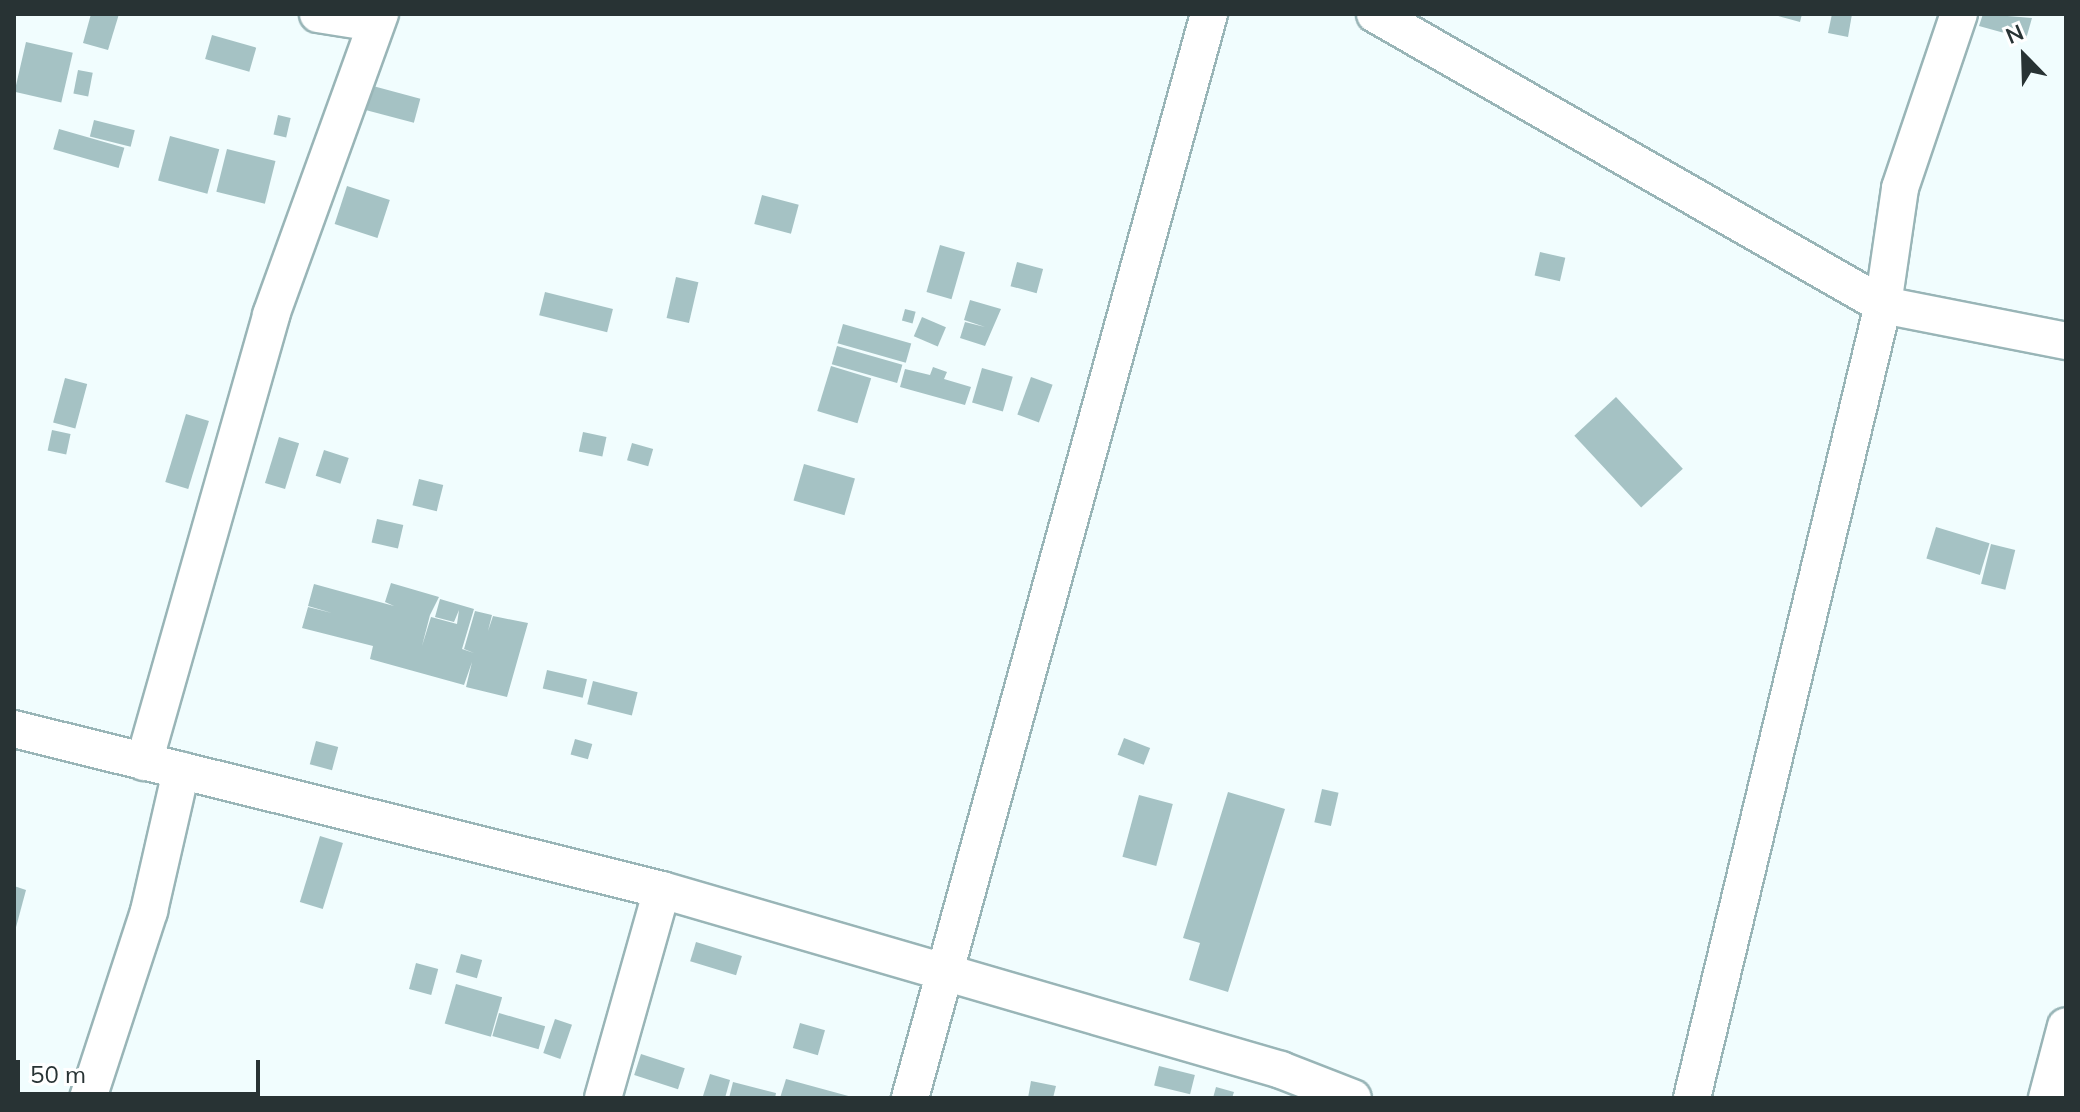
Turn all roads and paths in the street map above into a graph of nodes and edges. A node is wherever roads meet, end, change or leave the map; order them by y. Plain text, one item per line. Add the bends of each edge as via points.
1 (318, 14) edge
2 (1209, 14) edge
3 (1375, 14) edge
4 (1959, 14) edge
5 (377, 18) edge
6 (1883, 305) junction
7 (2066, 341) edge
8 (14, 729) edge
9 (144, 762) junction
10 (181, 771) junction
11 (662, 890) junction
12 (944, 972) junction
13 (2066, 1026) edge
14 (88, 1098) edge
15 (603, 1098) edge
16 (910, 1098) edge
17 (1353, 1098) edge
18 (1692, 1098) edge
19 (2047, 1098) edge

1 - 5 street
2 - 12 street
3 - 6 street
4 - 6 street via 1900,188
5 - 9 street via 271,315
6 - 7 street
6 - 18 street
8 - 9 street
9 - 10 street
10 - 11 street
10 - 14 street via 149,911
11 - 12 street
11 - 15 street
12 - 16 street
12 - 17 street via 1281,1070
13 - 19 street

